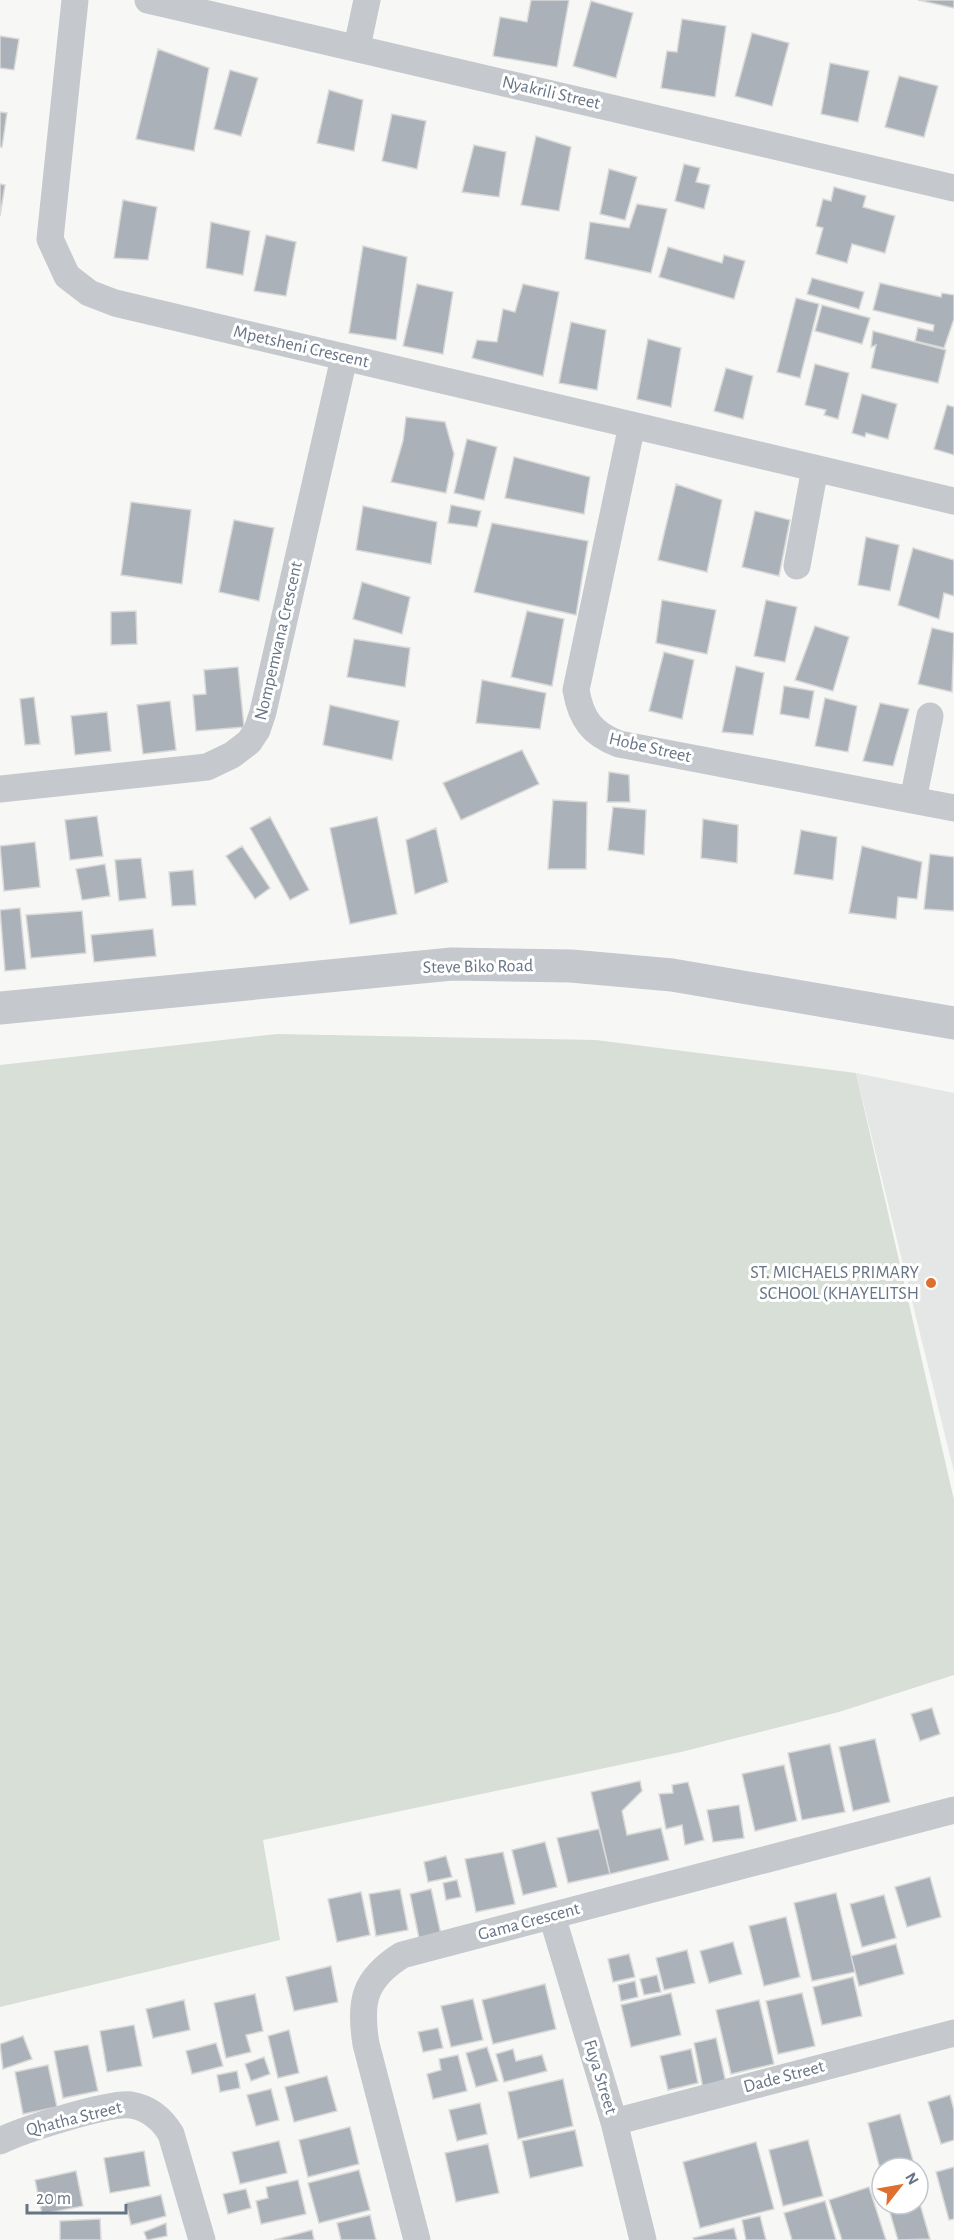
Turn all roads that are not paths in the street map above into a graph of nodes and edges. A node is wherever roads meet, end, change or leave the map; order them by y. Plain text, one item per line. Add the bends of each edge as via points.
1 (75, 0) edge
2 (148, 0) edge
3 (367, 0) edge
4 (357, 47) junction
5 (954, 188) edge
6 (344, 358) junction
7 (632, 425) junction
8 (815, 468) junction
9 (954, 501) edge
10 (797, 566) dead end
11 (930, 716) dead end
12 (0, 789) edge
13 (913, 800) junction
14 (954, 808) edge
15 (0, 1008) edge
16 (954, 1023) edge
17 (954, 1810) edge
18 (552, 1916) junction
19 (954, 2033) edge
20 (614, 2122) junction
21 (0, 2141) edge
22 (202, 2240) edge
23 (417, 2240) edge
24 (643, 2240) edge

1 - 6 street, Mpetsheni Crescent via 51,216 54,250 67,276 103,300
2 - 4 street, Nyakrili Street
3 - 4 street
4 - 5 street, Nyakrili Street
6 - 7 street, Mpetsheni Crescent
6 - 12 street, Nompemvana Crescent via 266,701 254,736 240,750 207,767
7 - 8 street, Mpetsheni Crescent
7 - 13 street, Hobe Street via 576,690 588,725 619,744
8 - 9 street, Mpetsheni Crescent
8 - 10 street
11 - 13 street
13 - 14 street, Hobe Street
15 - 16 street, Steve Biko Road via 464,964 571,966 672,975
17 - 18 street, Gama Crescent
18 - 20 street, Fuya Street
18 - 23 street, Gama Crescent via 402,1955 379,1972 364,1999 366,2044
19 - 20 street, Dade Street
20 - 24 street, Fuya Street
21 - 22 street, Qhatha Street via 18,2132 119,2105 146,2110 164,2123 171,2134

